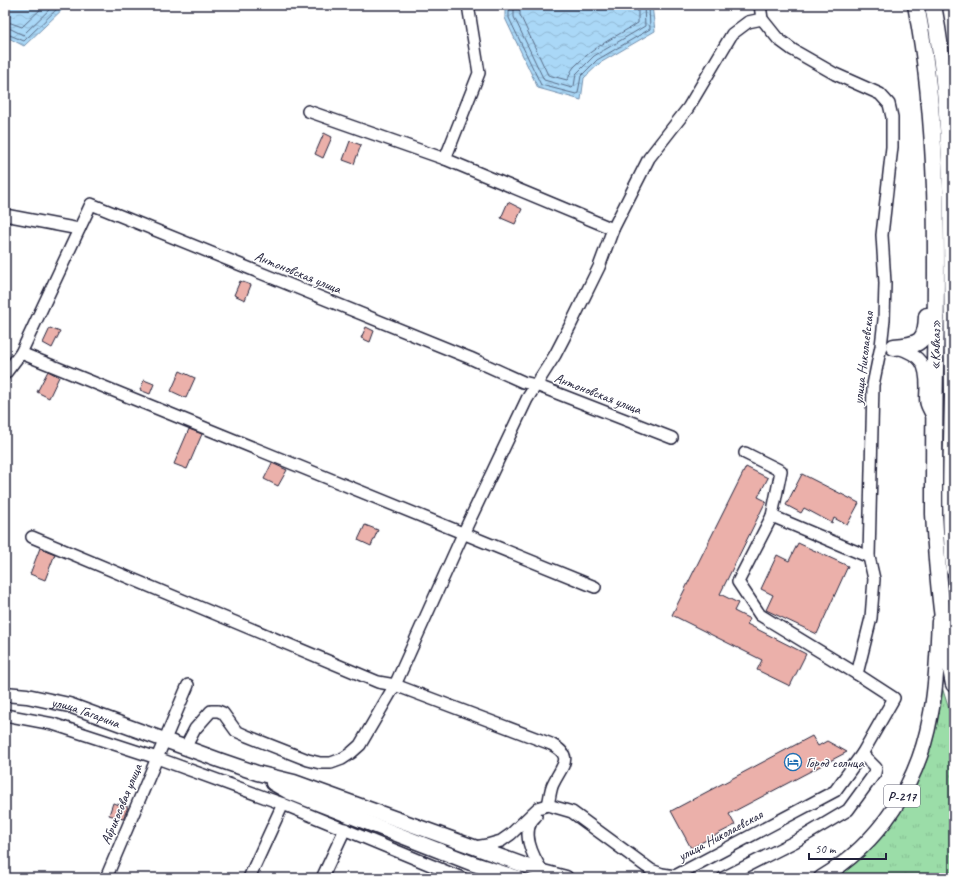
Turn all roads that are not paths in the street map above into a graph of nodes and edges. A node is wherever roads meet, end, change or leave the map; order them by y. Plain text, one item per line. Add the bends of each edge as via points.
1 (468, 5) edge
2 (760, 5) edge
3 (916, 5) edge
4 (933, 5) edge
5 (762, 19) junction
6 (308, 111) dead end
7 (445, 159) junction
8 (5, 215) edge
9 (953, 228) edge
10 (79, 229) junction
11 (613, 229) junction
12 (936, 250) junction
13 (888, 346) junction
14 (21, 353) junction
15 (5, 374) edge
16 (536, 385) junction
17 (953, 395) junction
18 (954, 413) edge
19 (934, 421) junction
20 (672, 438) dead end
21 (745, 453) dead end
22 (772, 516) junction
23 (463, 534) junction
24 (32, 537) dead end
25 (869, 557) junction
26 (954, 569) edge
27 (595, 587) dead end
28 (940, 604) junction
29 (856, 674) junction
30 (954, 684) edge
31 (188, 685) dead end
32 (395, 685) junction
33 (5, 694) edge
34 (5, 715) edge
35 (164, 740) junction
36 (185, 748) junction
37 (862, 754) junction
38 (157, 758) junction
39 (257, 773) junction
40 (284, 804) junction
41 (548, 805) junction
42 (345, 829) junction
43 (475, 848) junction
44 (471, 863) junction
45 (543, 872) junction
46 (106, 878) edge
47 (249, 878) edge
48 (322, 878) edge
49 (462, 878) edge
50 (499, 878) edge
51 (518, 878) edge
52 (558, 878) edge
53 (566, 878) edge
54 (656, 878) edge
55 (723, 878) edge
56 (821, 878) edge

1 - 7 street via 478,73
2 - 5 street
3 - 12 highway, «Кавказ» via 932,118
4 - 9 highway, «Кавказ» via 946,95
5 - 11 street via 748,22 732,34 688,108 649,158
5 - 13 street, улица Николаевская via 778,39 793,50 835,74 880,94 889,104 893,131 882,234
6 - 7 street
7 - 11 street
8 - 10 street
9 - 17 highway, «Кавказ»
10 - 14 street, Антоновская улица
10 - 16 street, Антоновская улица via 91,204 523,382
11 - 16 street via 599,267 570,326
12 - 13 highway via 930,261 925,336 910,346
12 - 19 highway, «Кавказ»
13 - 19 street via 917,356 924,365 926,403
13 - 25 street, улица Николаевская via 872,385
14 - 15 street, Антоновская улица
14 - 23 street
16 - 20 street, Антоновская улица
16 - 23 street
17 - 18 main road
17 - 26 highway, «Кавказ» via 951,512
19 - 28 highway, «Кавказ» via 934,514
21 - 22 street via 781,471
22 - 25 street
22 - 29 street via 738,582 760,616
23 - 27 street
23 - 32 street
24 - 32 street via 352,672 378,682
25 - 29 street, улица Николаевская via 874,580 871,618
28 - 30 highway, «Кавказ»
28 - 56 main road, Р-217 via 931,716 917,765 889,816 863,846
29 - 37 street, улица Николаевская via 894,698
31 - 35 street, Абрикосовая улица
32 - 36 street via 360,745 342,759 330,763 320,764 308,760 236,731 218,710 211,711 195,728
32 - 41 street via 561,749 566,756 565,763 552,785
33 - 35 main road, улица Гагарина via 69,705
34 - 38 street via 53,724
35 - 36 main road, улица Гагарина
35 - 38 street, Абрикосовая улица
36 - 39 main road, улица Гагарина
37 - 41 street, улица Николаевская via 835,791 675,876 651,870 572,812
37 - 55 street via 876,768 875,773 848,810 796,841
38 - 40 street
38 - 46 street, Абрикосовая улица
39 - 43 main road via 294,782
39 - 44 main road via 289,792
40 - 42 street
40 - 47 street
41 - 43 street via 538,808 501,841
42 - 48 street
42 - 49 street
43 - 45 main road
44 - 50 main road
44 - 51 main road
45 - 52 main road
45 - 53 main road
45 - 54 street via 534,858 528,834 529,824 535,817 552,812 563,814 645,874

